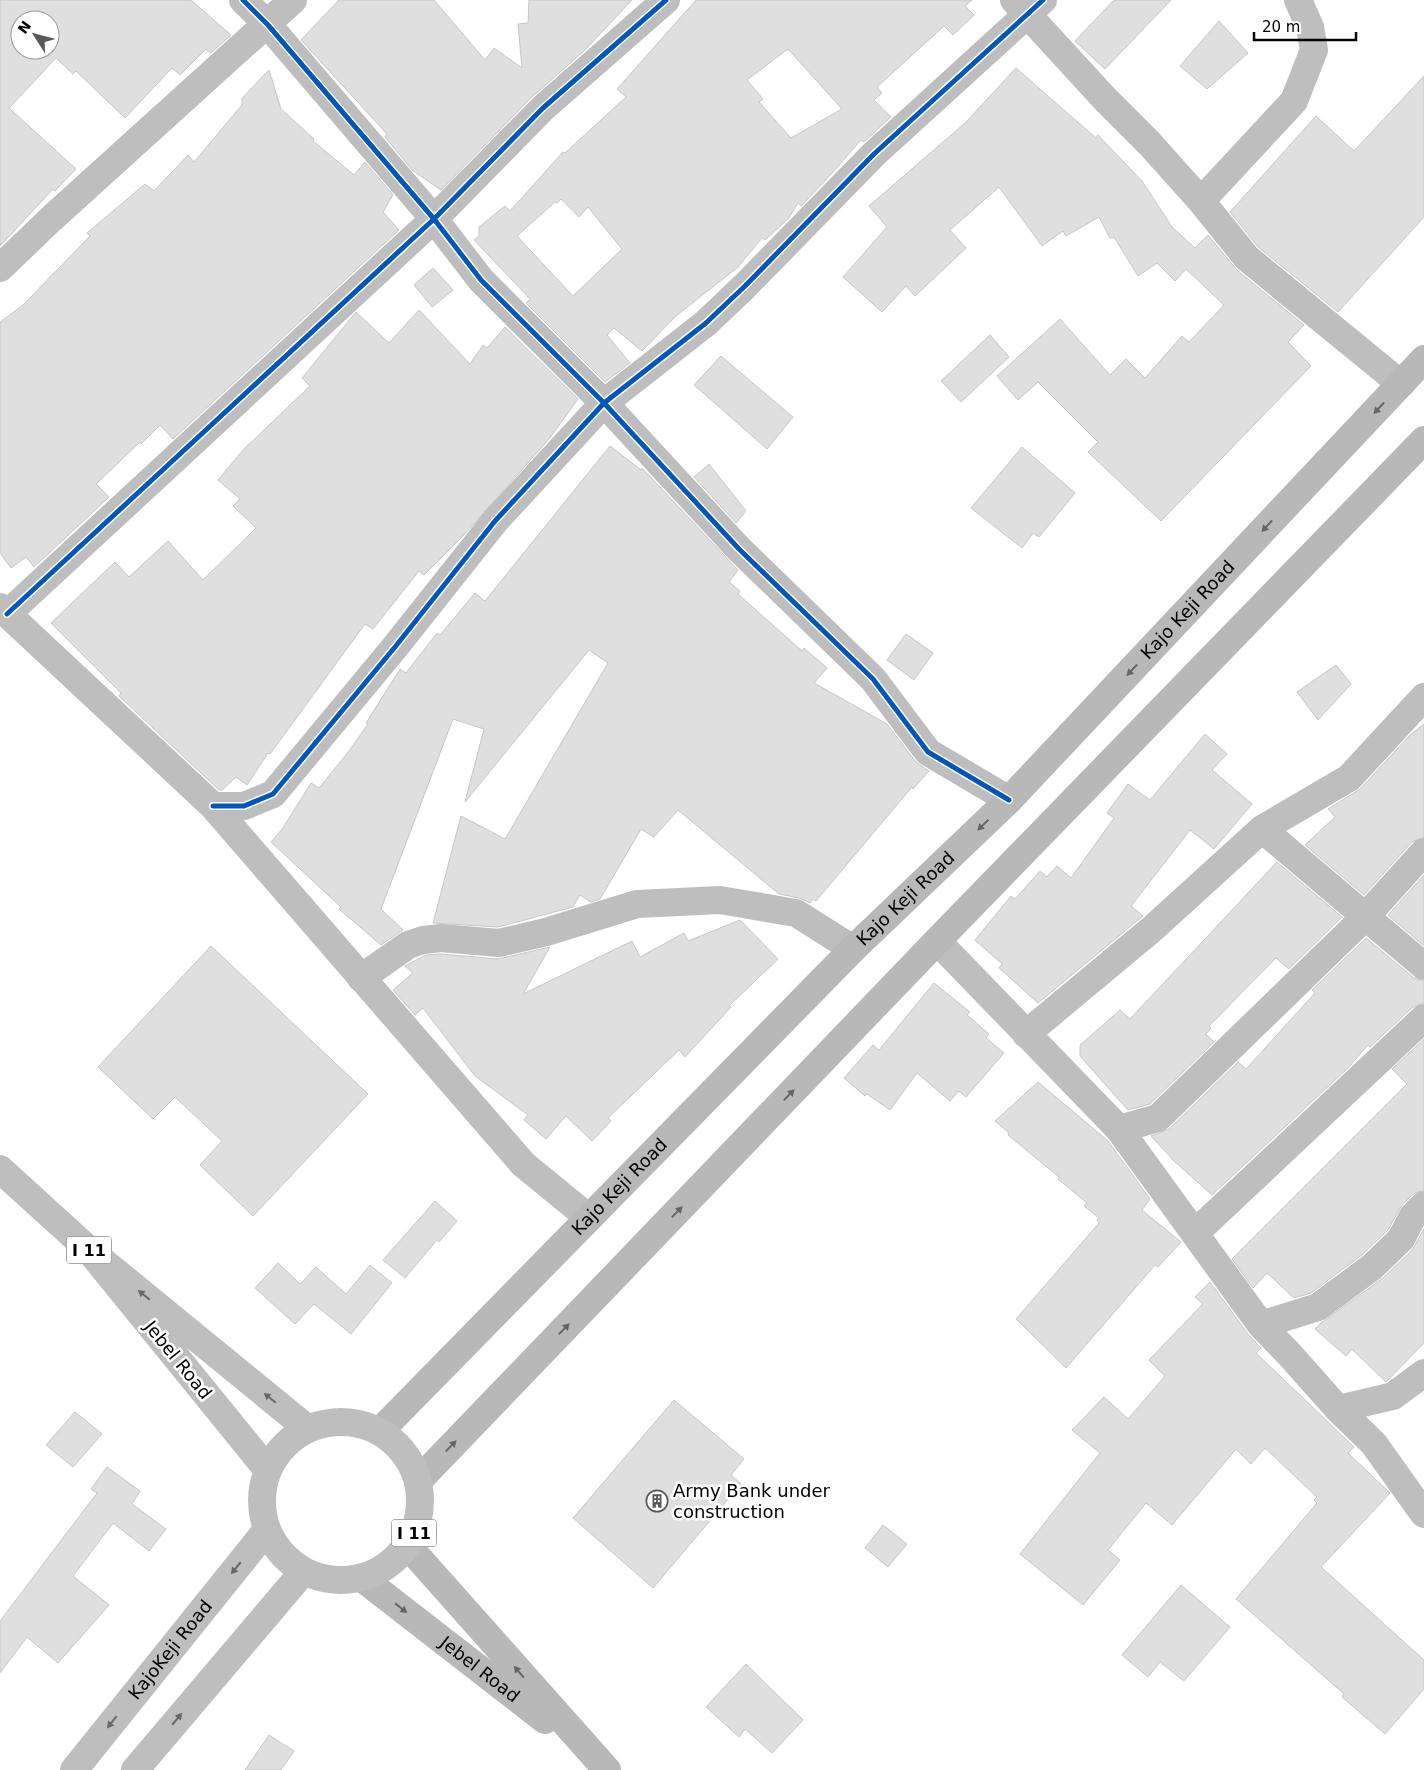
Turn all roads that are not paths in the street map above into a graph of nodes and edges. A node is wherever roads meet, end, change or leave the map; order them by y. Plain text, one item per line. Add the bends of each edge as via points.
1 (243, 0) edge
2 (294, 0) edge
3 (666, 0) edge
4 (1298, 0) edge
5 (1028, 5) edge
6 (268, 25) junction
7 (1201, 201) junction
8 (434, 218) junction
9 (0, 268) edge
10 (1424, 359) edge
11 (1401, 384) junction
12 (604, 403) junction
13 (1424, 440) edge
14 (3, 611) edge
15 (1424, 697) edge
16 (1009, 800) junction
17 (213, 806) junction
18 (1262, 829) junction
19 (1424, 852) edge
20 (1366, 916) junction
21 (937, 941) junction
22 (853, 949) junction
23 (1424, 966) edge
24 (361, 978) junction
25 (1424, 1018) edge
26 (1026, 1034) junction
27 (1119, 1129) junction
28 (0, 1169) edge
29 (1424, 1205) edge
30 (589, 1218) junction
31 (1195, 1233) junction
32 (89, 1250) junction
33 (1261, 1325) junction
34 (1424, 1373) edge
35 (1338, 1409) junction
36 (308, 1429) junction
37 (380, 1431) junction
38 (268, 1469) junction
39 (418, 1481) junction
40 (1424, 1514) edge
41 (266, 1531) junction
42 (407, 1545) junction
43 (303, 1572) junction
44 (362, 1578) junction
45 (602, 1766) edge
46 (74, 1770) edge
47 (135, 1770) edge

1 - 6 street
2 - 6 street
3 - 8 street via 543,108
4 - 7 street via 1310,27 1314,50 1294,101
5 - 7 street
5 - 12 street via 874,154 746,286
6 - 8 street
6 - 9 street
7 - 11 street via 1247,258
8 - 12 street via 481,280
8 - 14 street
10 - 11 main road, Kajo Keji Road
11 -> 16 main road, Kajo Keji Road
12 - 16 street via 739,549 873,679 928,752
12 - 17 street via 495,521 273,794 244,806
13 - 21 main road
14 - 17 street
15 - 18 street via 1349,778
16 -> 22 main road, Kajo Keji Road
17 - 24 street
18 - 20 street
18 - 26 street via 1152,929
19 - 20 street
20 - 23 street
20 - 27 street via 1158,1118
21 - 26 street
39 -> 21 main road
22 - 24 street via 796,913 720,900 637,904 546,932 499,942 423,940 408,945
22 - 30 main road, Kajo Keji Road
24 - 30 street via 523,1164
25 - 31 street
26 - 27 street
27 - 31 street
28 - 32 street, Jebel Road / I 11
29 - 33 street via 1413,1216 1401,1240 1372,1267 1318,1307
30 - 37 main road, Kajo Keji Road
31 - 33 street
36 -> 32 street, Jebel Road / I 11
32 - 38 street, Jebel Road / I 11
33 - 35 street
34 - 35 street via 1393,1396
35 - 40 street via 1374,1444
36 - 37 street, I 11 via 344,1422 363,1424
36 - 38 street, I 11 via 292,1438
37 - 39 street, I 11 via 397,1444
38 - 41 street, I 11 via 261,1511
39 - 42 street, I 11 via 419,1514
41 - 43 street, I 11 via 275,1548
41 -> 46 street, KajoKeji Road
42 - 44 street, I 11 via 394,1560
45 -> 42 main road, Jebel Road
43 - 44 street, I 11 via 322,1579
47 -> 43 street
44 -> 45 main road, Jebel Road

